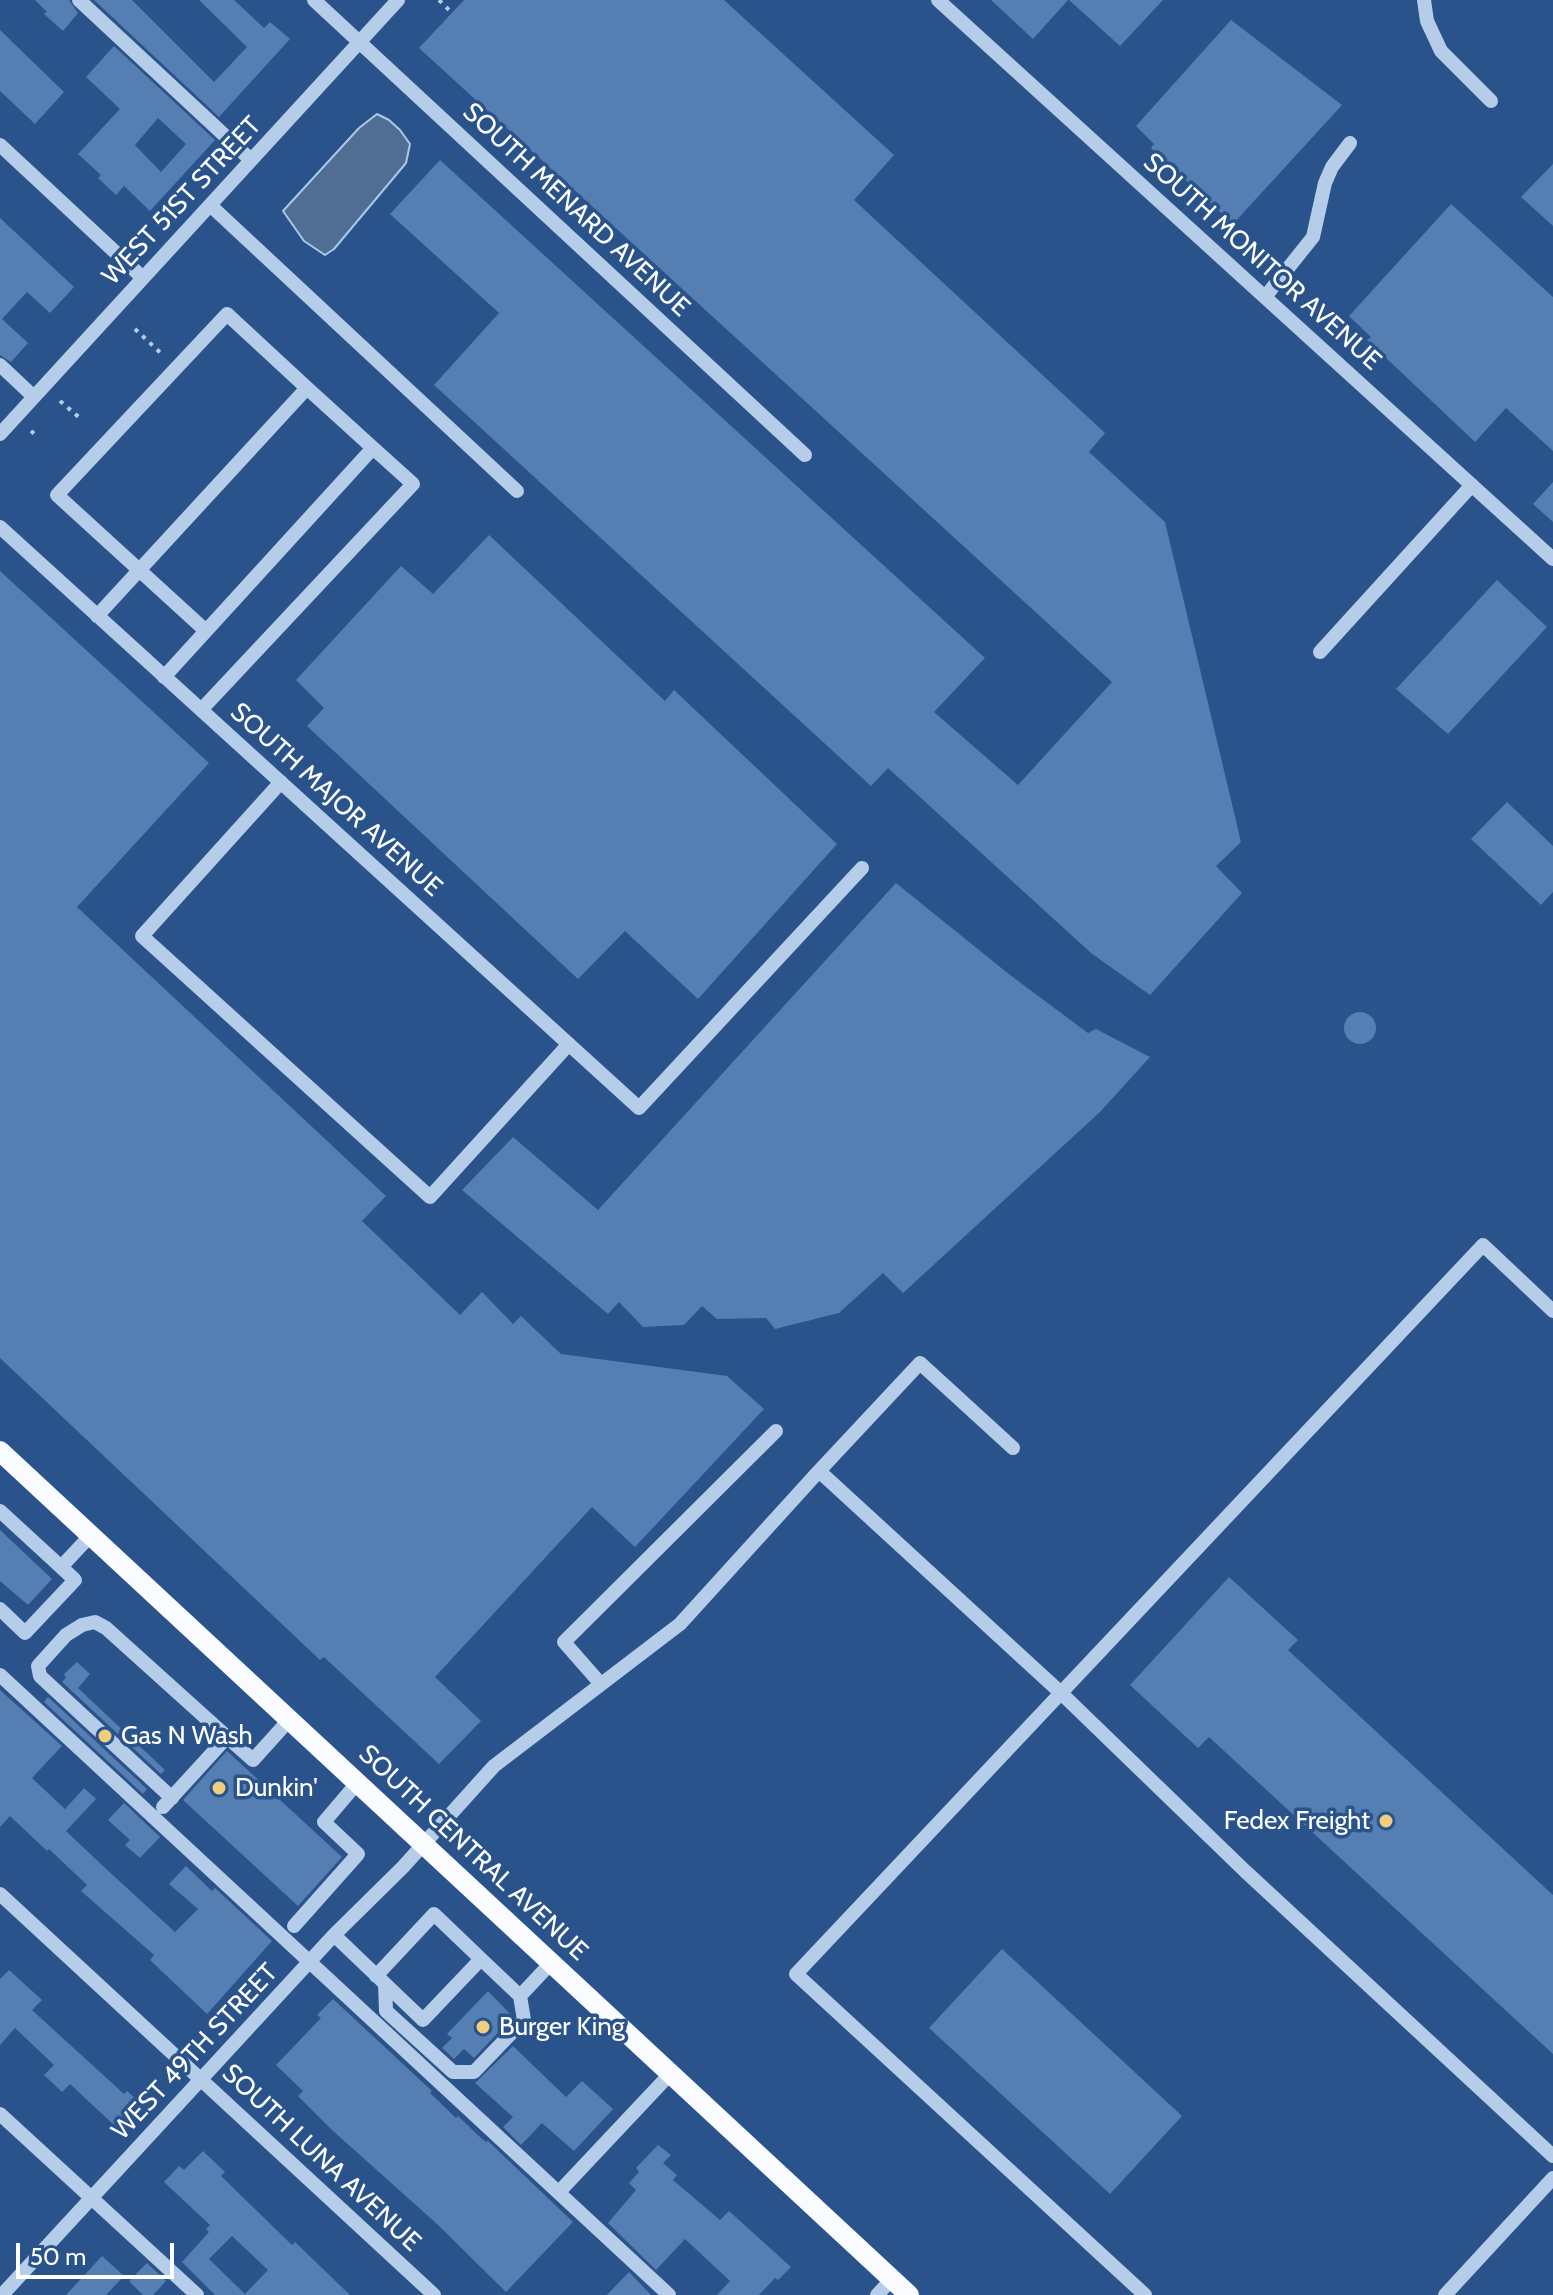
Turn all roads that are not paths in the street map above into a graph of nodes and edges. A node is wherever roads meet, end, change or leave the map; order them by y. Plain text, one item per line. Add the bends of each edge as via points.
1 (79, 0) edge
2 (314, 0) edge
3 (398, 0) edge
4 (938, 0) edge
5 (1424, 0) edge
6 (360, 42) junction
7 (1491, 101) dead end
8 (1350, 143) dead end
9 (0, 145) edge
10 (251, 160) junction
11 (210, 205) junction
12 (143, 278) junction
13 (1265, 297) junction
14 (0, 365) edge
15 (307, 388) junction
16 (34, 397) junction
17 (0, 434) edge
18 (373, 448) junction
19 (805, 455) dead end
20 (1472, 485) junction
21 (517, 491) dead end
22 (0, 527) edge
23 (1553, 559) edge
24 (140, 570) junction
25 (97, 616) junction
26 (206, 631) junction
27 (1320, 652) dead end
28 (164, 677) junction
29 (201, 710) junction
30 (281, 782) junction
31 (862, 868) dead end
32 (569, 1044) junction
33 (1553, 1311) edge
34 (776, 1431) dead end
35 (1013, 1448) dead end
36 (2, 1456) edge
37 (819, 1471) junction
38 (0, 1511) edge
39 (91, 1535) junction
40 (61, 1567) junction
41 (0, 1609) edge
42 (0, 1675) edge
43 (600, 1683) junction
44 (1061, 1693) junction
45 (290, 1719) junction
46 (227, 1737) junction
47 (358, 1782) junction
48 (425, 1844) junction
49 (0, 1894) edge
50 (294, 1926) dead end
51 (334, 1935) junction
52 (481, 1959) junction
53 (310, 1962) junction
54 (552, 1962) junction
55 (380, 1980) junction
56 (520, 1996) junction
57 (671, 2073) junction
58 (202, 2080) junction
59 (0, 2114) edge
60 (1553, 2156) edge
61 (1553, 2178) edge
62 (559, 2192) junction
63 (92, 2198) junction
64 (892, 2279) junction
65 (2, 2295) edge
66 (197, 2295) edge
67 (434, 2295) edge
68 (669, 2295) edge
69 (877, 2295) edge
70 (909, 2295) edge
71 (1145, 2295) edge
72 (1445, 2295) edge

1 - 10 street
2 - 6 street, SOUTH MENARD AVENUE
3 - 6 street, WEST 51ST STREET
4 - 13 street, SOUTH MONITOR AVENUE
5 - 7 street via 1441,51
6 - 10 street, WEST 51ST STREET
6 - 19 street, SOUTH MENARD AVENUE
8 - 13 street via 1325,183 1313,237
9 - 12 street
10 - 11 street, WEST 51ST STREET
11 - 12 street, WEST 51ST STREET
11 - 21 street
12 - 16 street, WEST 51ST STREET
13 - 20 street, SOUTH MONITOR AVENUE
14 - 16 street
15 - 18 street
15 - 24 street
15 - 24 street via 227,314 57,495
16 - 17 street, WEST 51ST STREET
18 - 26 street
18 - 29 street via 413,484
20 - 23 street, SOUTH MONITOR AVENUE
20 - 27 street
22 - 25 street, SOUTH MAJOR AVENUE
24 - 25 street
24 - 26 street
25 - 28 street, SOUTH MAJOR AVENUE
26 - 28 street
28 - 29 street, SOUTH MAJOR AVENUE
29 - 30 street, SOUTH MAJOR AVENUE
30 - 32 street, SOUTH MAJOR AVENUE
30 - 32 street via 142,936 430,1197
31 - 32 street, SOUTH MAJOR AVENUE via 639,1108
33 - 44 street via 1483,1245
34 - 43 street via 564,1642
35 - 37 street, WEST 49TH STREET via 920,1363
36 - 39 main road, SOUTH CENTRAL AVENUE
37 - 43 street, WEST 49TH STREET via 680,1624
37 - 44 street
38 - 40 street
39 - 40 street
39 - 45 main road, SOUTH CENTRAL AVENUE
40 - 41 street via 75,1580 25,1633
42 - 53 street
43 - 48 street, WEST 49TH STREET via 494,1766
44 - 60 street
44 - 71 street via 796,1974
45 - 46 street via 253,1760
45 - 47 main road, SOUTH CENTRAL AVENUE
46 - 46 street via 168,1802 40,1676 38,1666 66,1635 95,1622
47 - 48 main road, SOUTH CENTRAL AVENUE
47 - 50 street via 324,1822 358,1854
48 - 51 street, WEST 49TH STREET
48 - 54 main road, SOUTH CENTRAL AVENUE
49 - 58 street, SOUTH LUNA AVENUE
51 - 53 street, WEST 49TH STREET
51 - 55 street
52 - 55 street via 423,2020
52 - 55 street via 434,1914
52 - 56 street
53 - 58 street, WEST 49TH STREET
53 - 62 street
54 - 56 street
54 - 57 main road, SOUTH CENTRAL AVENUE
55 - 56 street via 386,2011 453,2072 474,2072 524,2020
57 - 62 street
57 - 64 main road, SOUTH CENTRAL AVENUE
58 - 63 street, WEST 49TH STREET
58 - 67 street, SOUTH LUNA AVENUE
59 - 63 street
61 - 72 street
62 - 68 street
63 - 65 street, WEST 49TH STREET
63 - 66 street
64 - 69 street
64 - 70 main road, SOUTH CENTRAL AVENUE

